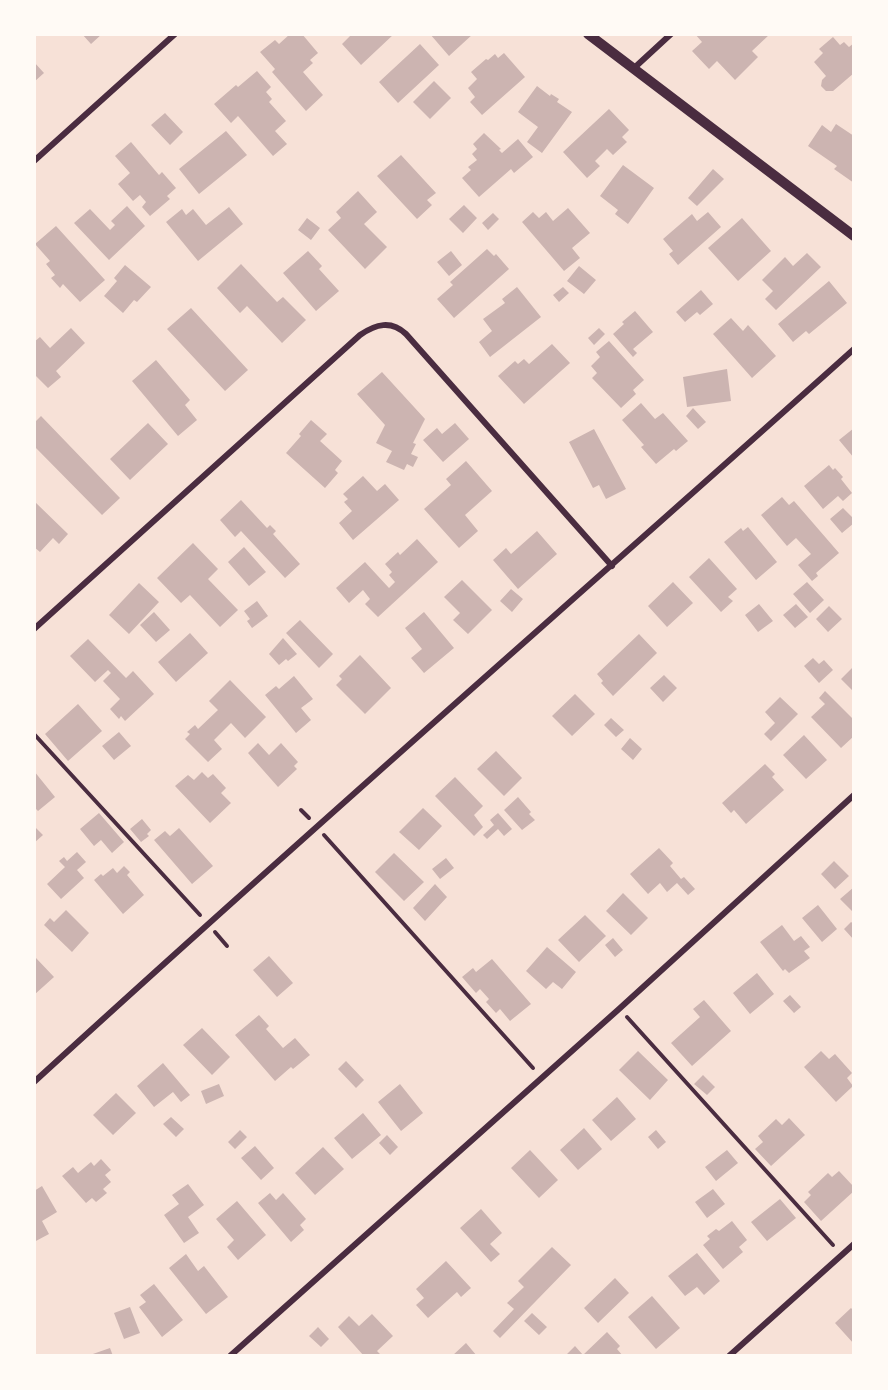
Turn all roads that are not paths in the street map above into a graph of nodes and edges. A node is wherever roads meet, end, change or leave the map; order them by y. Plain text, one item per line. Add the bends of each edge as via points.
1 (175, 34) edge
2 (588, 34) edge
3 (671, 34) edge
4 (633, 69) junction
5 (34, 161) edge
6 (854, 236) edge
7 (854, 349) edge
8 (612, 566) junction
9 (34, 629) edge
10 (854, 795) edge
11 (34, 1082) edge
12 (854, 1244) edge
13 (230, 1356) edge
14 (729, 1356) edge

1 - 5 street
2 - 4 street
3 - 4 street
4 - 6 street
7 - 8 street
8 - 9 street via 406,334 400,328 381,324 360,335
8 - 11 street
10 - 13 street
12 - 14 street

